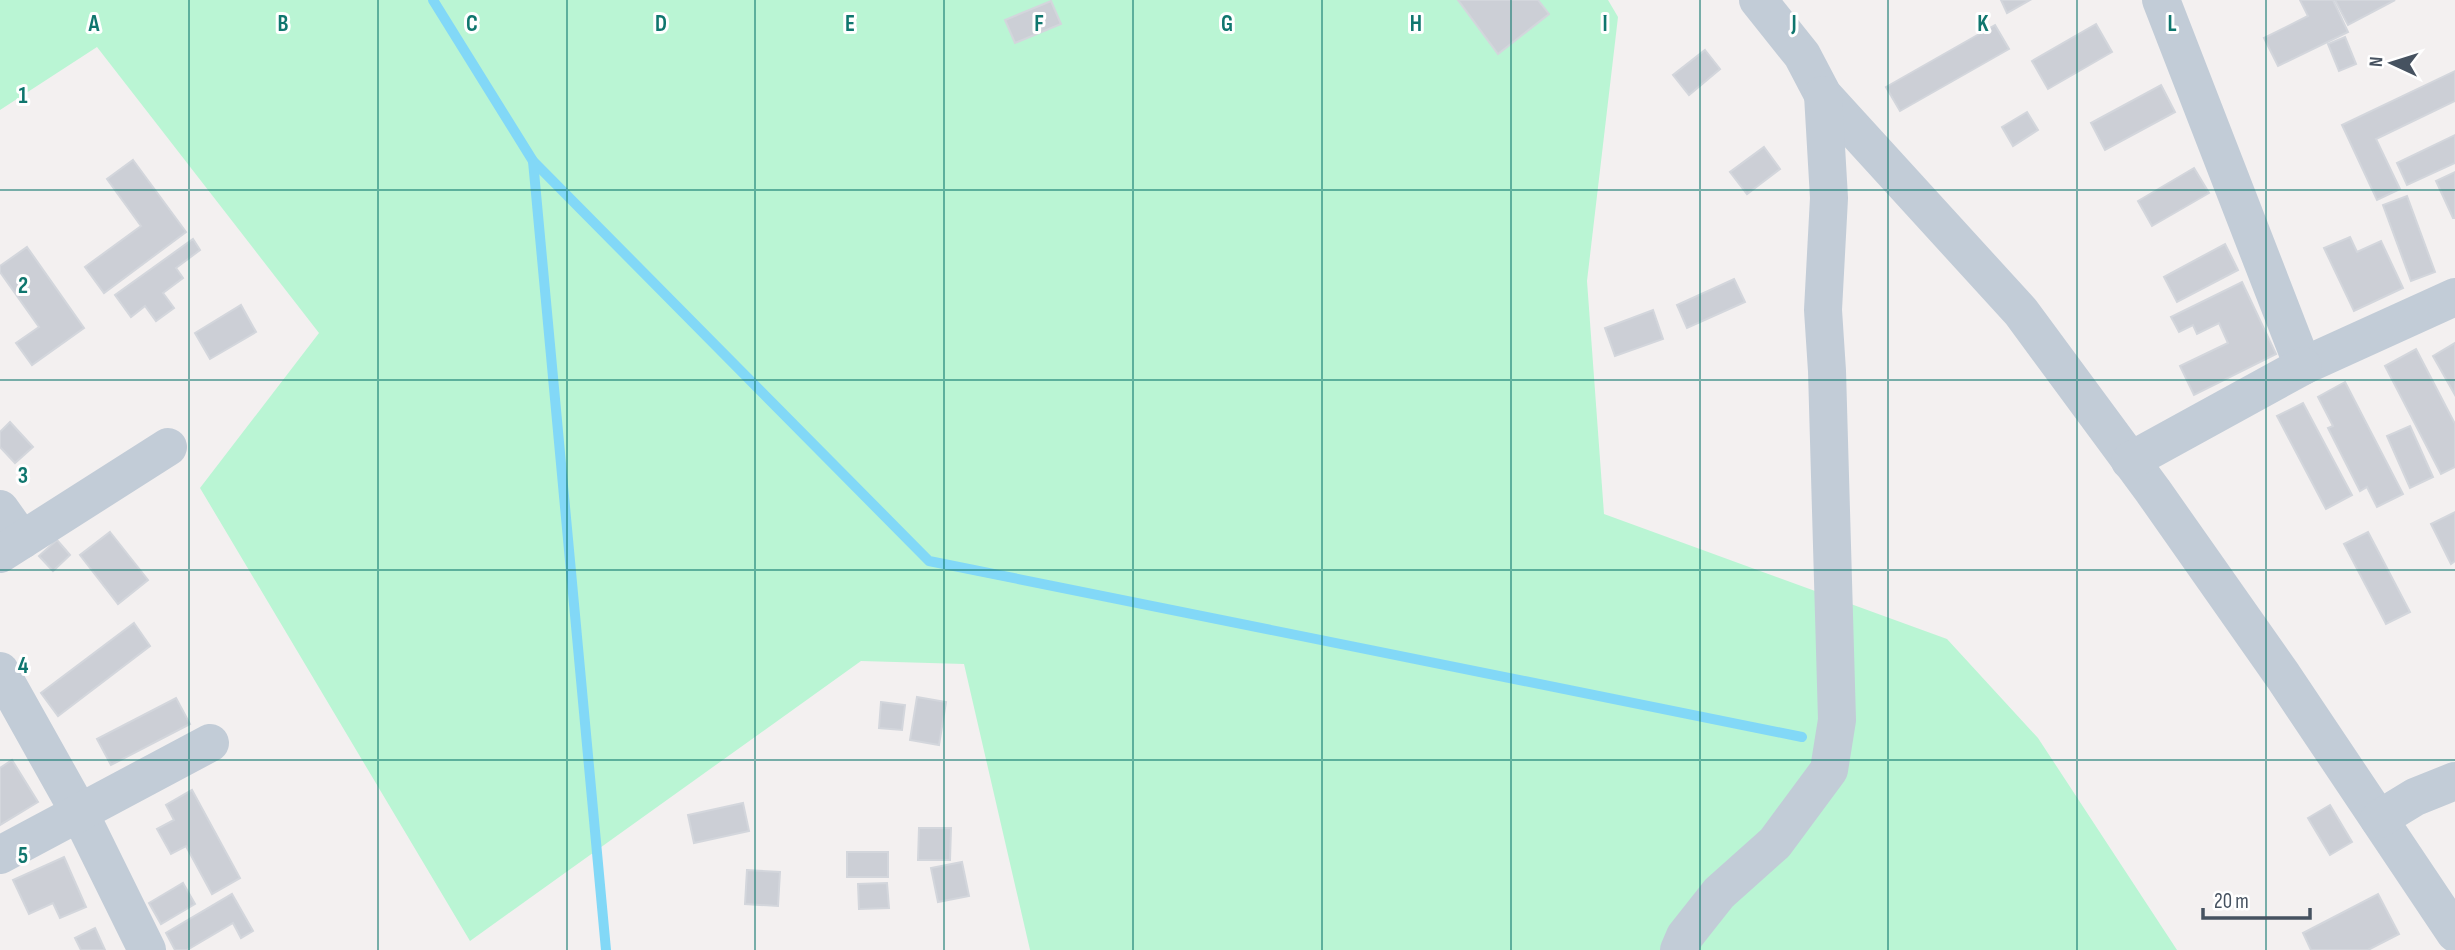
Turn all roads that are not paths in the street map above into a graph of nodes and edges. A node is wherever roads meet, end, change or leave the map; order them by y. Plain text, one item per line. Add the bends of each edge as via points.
1 (1758, 0) edge
2 (2161, 0) edge
3 (1823, 95) junction
4 (2455, 297) edge
5 (2303, 366) junction
6 (168, 447) dead end
7 (2130, 461) junction
8 (0, 509) edge
9 (11, 547) edge
10 (0, 671) edge
11 (210, 743) dead end
12 (2455, 781) edge
13 (79, 812) junction
14 (2379, 819) junction
15 (0, 855) edge
16 (2455, 933) edge
17 (147, 950) edge
18 (1679, 950) edge

1 - 3 street via 1802,55
2 - 5 street
3 - 7 street via 2021,312
3 - 18 street via 1829,198 1823,310 1838,720 1829,770 1775,843 1719,893
4 - 5 street
5 - 7 street
6 - 9 street
7 - 14 street
8 - 9 street
10 - 13 street
11 - 13 street
12 - 14 street via 2415,797
13 - 15 street
13 - 17 street
14 - 16 street

